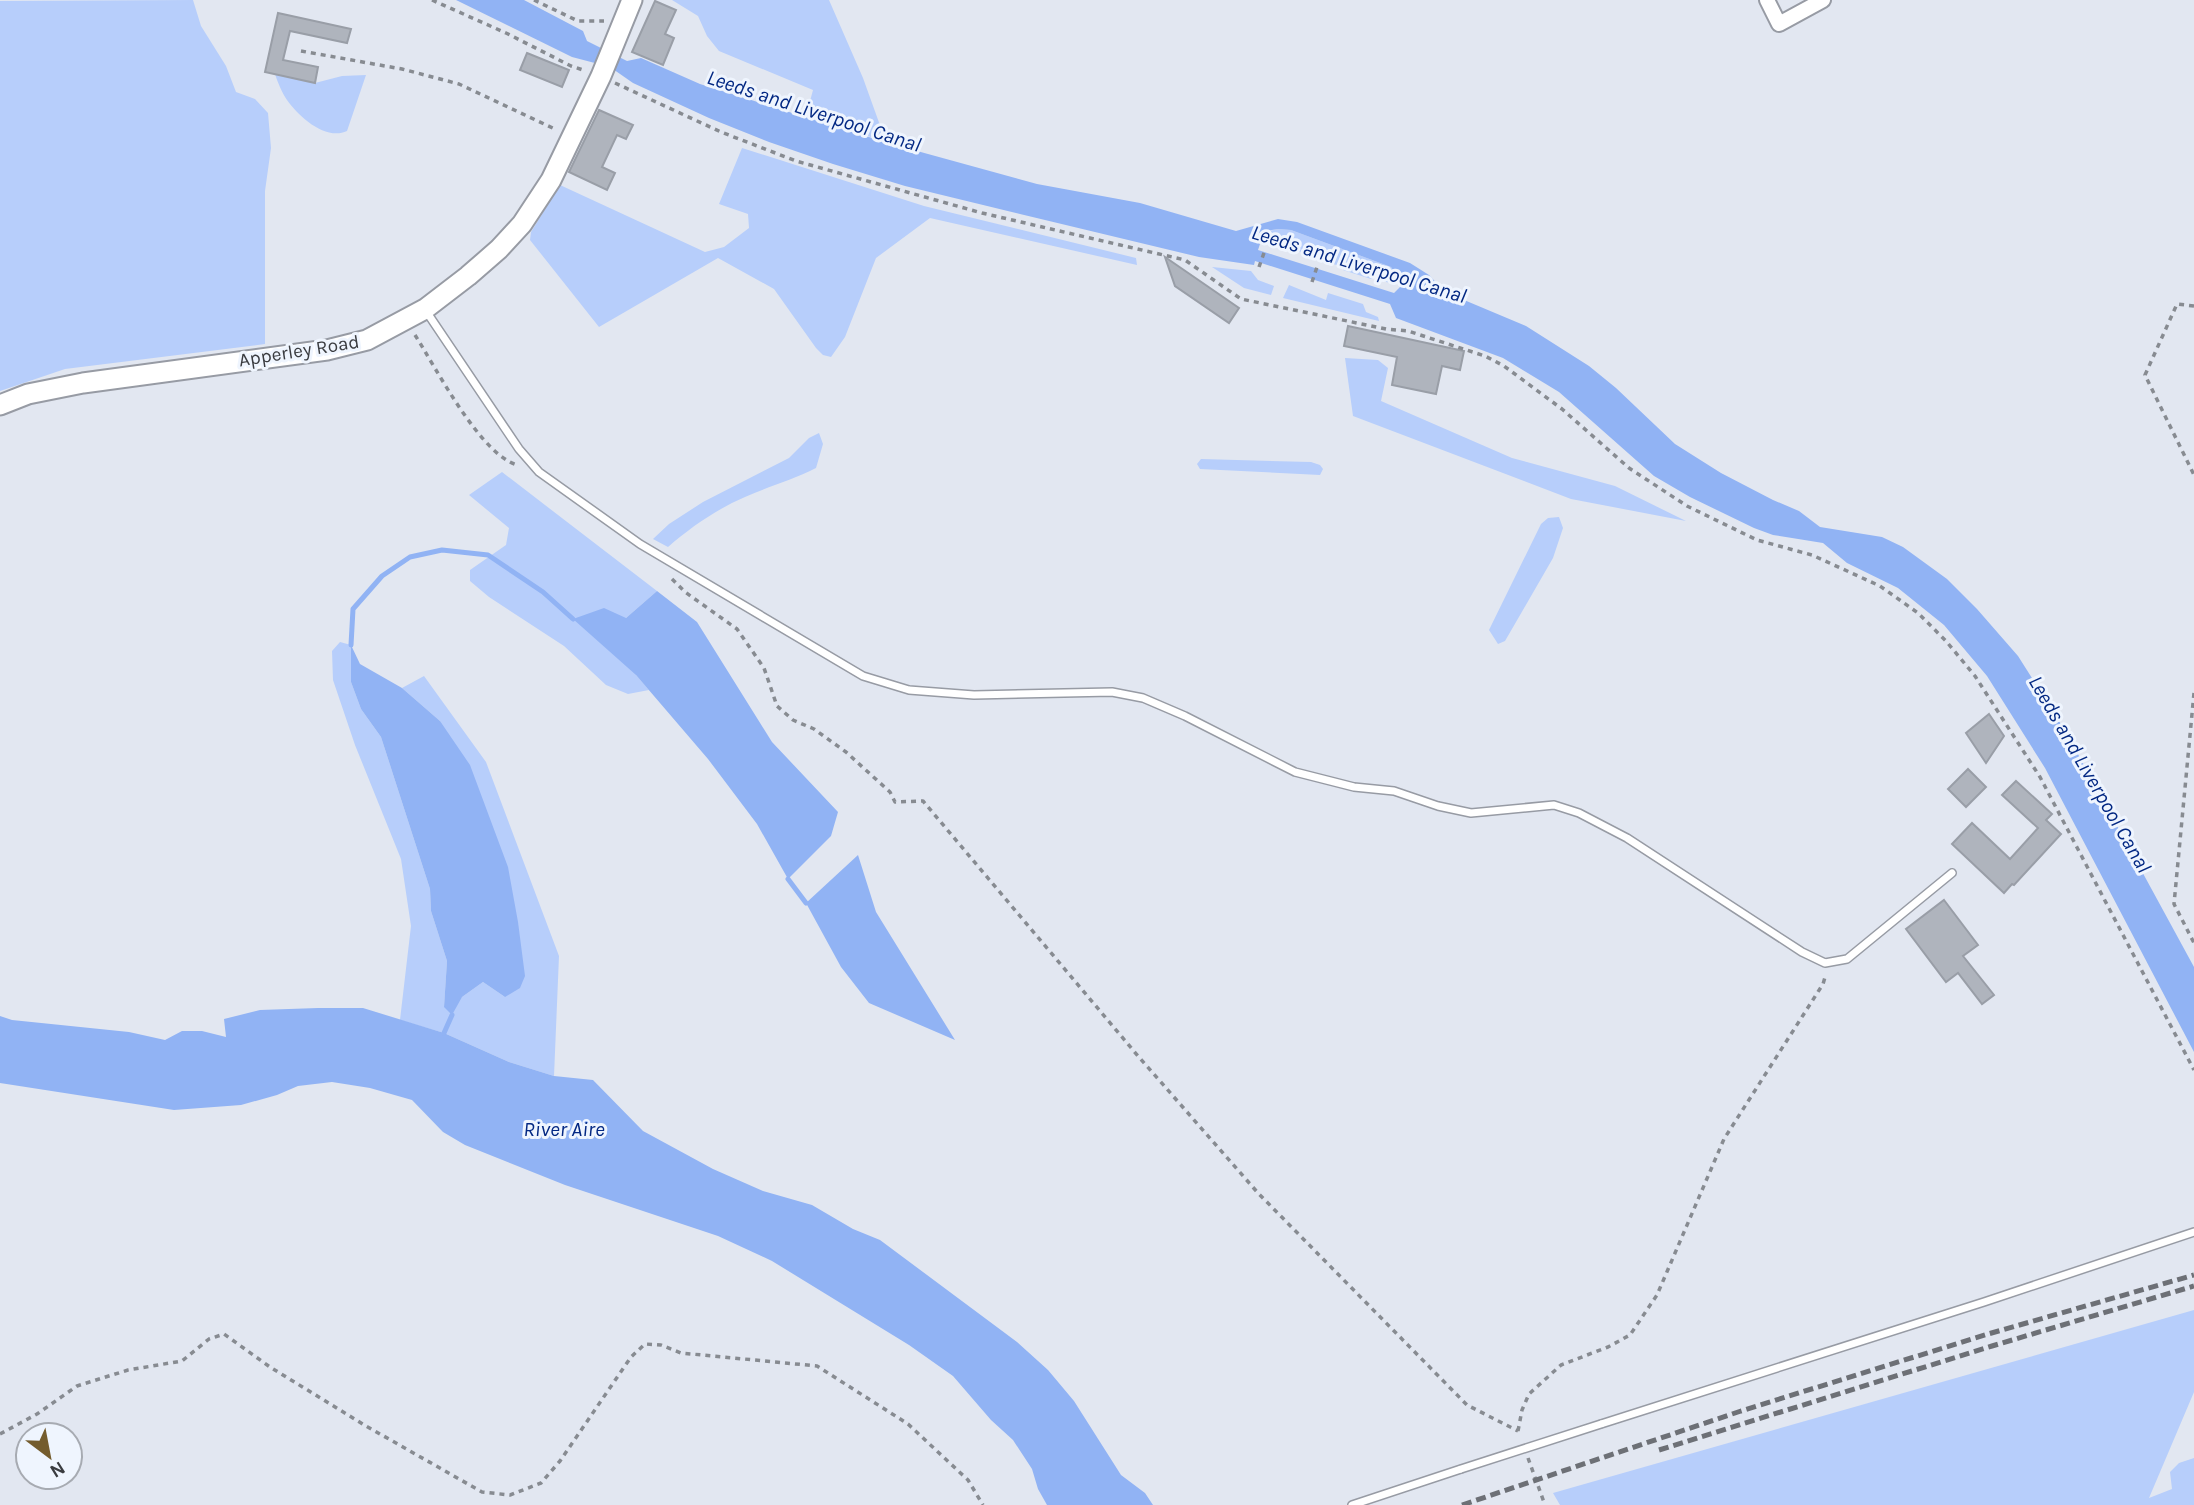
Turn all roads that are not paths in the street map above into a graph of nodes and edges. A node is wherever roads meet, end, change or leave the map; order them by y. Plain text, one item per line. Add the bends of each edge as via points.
1 (632, 0) edge
2 (1767, 0) edge
3 (1823, 0) edge
4 (425, 309) junction
5 (0, 405) edge
6 (1952, 873) dead end
7 (2194, 1232) edge
8 (1352, 1505) edge

1 - 4 street, Apperley Road via 538,202 499,249
2 - 3 street via 1779,24
4 - 5 street, Apperley Road via 366,340 327,350 129,375 28,394
4 - 6 lane via 538,472 663,558 863,676 909,690 974,695 1112,692 1143,698 1185,716 1295,772 1354,787 1394,791 1471,813 1554,805 1627,838 1825,963 1847,960
7 - 8 lane, bridge

